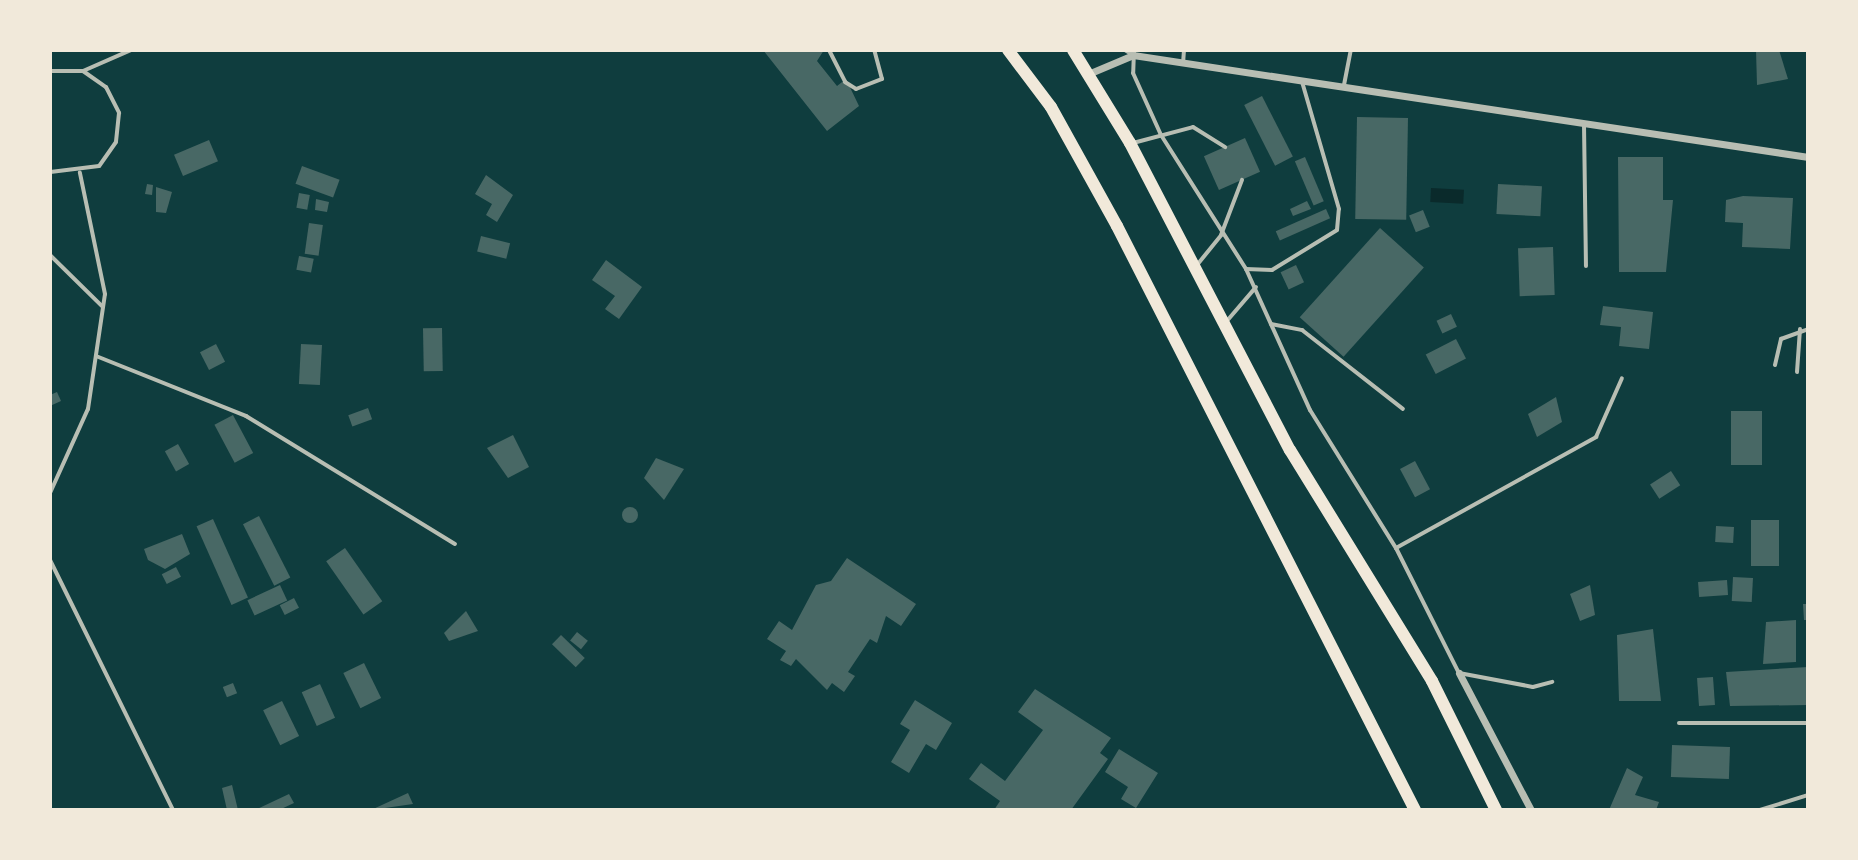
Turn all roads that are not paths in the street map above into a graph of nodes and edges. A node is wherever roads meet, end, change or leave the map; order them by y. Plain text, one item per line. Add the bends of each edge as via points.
1 (131, 50) edge
2 (829, 50) edge
3 (874, 50) edge
4 (1008, 50) edge
5 (1073, 50) edge
6 (1184, 50) edge
7 (1351, 50) edge
8 (1131, 52) edge
9 (1183, 64) junction
10 (50, 71) edge
11 (83, 71) junction
12 (1088, 74) junction
13 (1302, 81) junction
14 (1343, 88) junction
15 (1584, 124) junction
16 (1161, 135) junction
17 (1130, 143) junction
18 (1225, 147) dead end
19 (1808, 157) edge
20 (50, 172) edge
21 (80, 173) junction
22 (1242, 180) dead end
23 (1221, 235) junction
24 (50, 255) edge
25 (1586, 266) dead end
26 (1195, 268) junction
27 (1246, 269) junction
28 (1256, 287) junction
29 (103, 307) junction
30 (1271, 324) junction
31 (1224, 325) junction
32 (1800, 329) junction
33 (1808, 329) edge
34 (96, 356) junction
35 (1775, 365) dead end
36 (1797, 372) dead end
37 (1622, 378) dead end
38 (1403, 409) dead end
39 (50, 493) edge
40 (455, 544) dead end
41 (1396, 548) junction
42 (50, 560) edge
43 (1459, 673) junction
44 (1552, 682) dead end
45 (1679, 723) dead end
46 (1808, 723) edge
47 (1808, 795) edge
48 (173, 810) edge
49 (1415, 810) edge
50 (1496, 810) edge
51 (1531, 810) edge
52 (1760, 810) edge

1 - 11 lane
2 - 3 lane via 845,82 856,89 882,79
4 - 49 highway via 1051,107 1117,226
5 - 12 highway
6 - 9 lane
7 - 14 lane
8 - 9 street
8 - 12 street
8 - 16 lane
9 - 13 street
10 - 11 lane
11 - 21 lane via 106,87 119,113 116,142 99,166
12 - 17 highway
13 - 14 street
13 - 27 lane via 1339,209 1337,230 1272,270
14 - 15 street
15 - 19 street
15 - 25 lane
16 - 17 lane
16 - 18 lane via 1193,127
16 - 23 lane
17 - 26 highway
20 - 21 lane
21 - 29 lane
22 - 23 lane
23 - 26 lane
23 - 27 lane
24 - 29 lane
26 - 31 highway
27 - 28 lane
28 - 30 lane
28 - 31 lane
29 - 34 lane
30 - 38 lane via 1302,330
30 - 41 lane via 1310,410
31 - 50 highway via 1290,450 1432,681
32 - 33 lane
32 - 35 lane via 1778,342
32 - 36 lane
34 - 39 lane via 88,409
34 - 40 lane via 246,416
37 - 41 lane via 1596,437
41 - 43 lane
42 - 48 lane
43 - 44 lane via 1533,687
43 - 51 street
45 - 46 lane
47 - 52 lane

